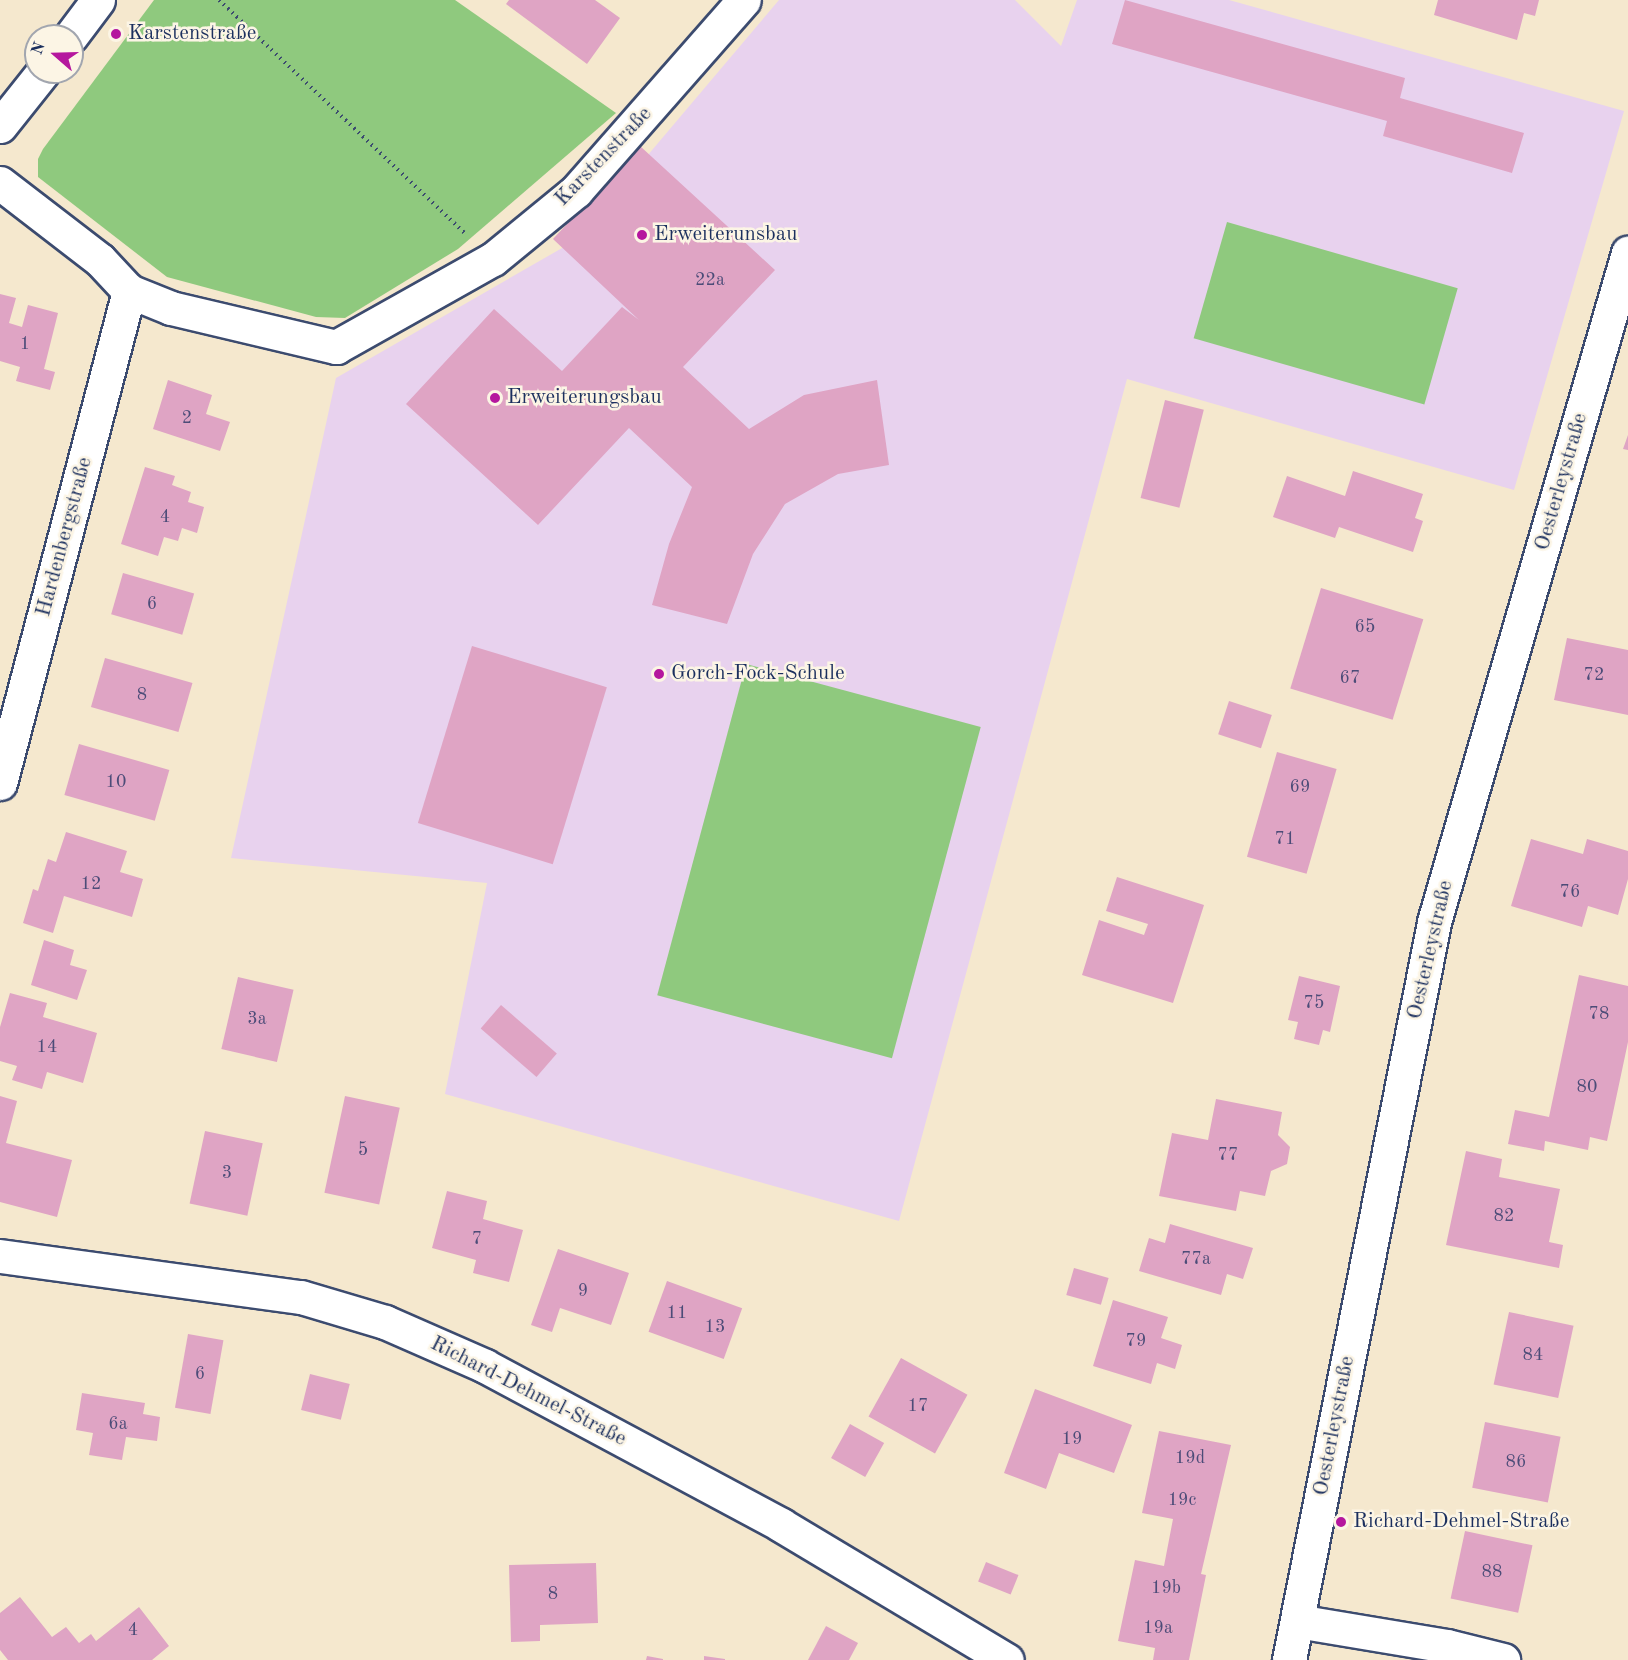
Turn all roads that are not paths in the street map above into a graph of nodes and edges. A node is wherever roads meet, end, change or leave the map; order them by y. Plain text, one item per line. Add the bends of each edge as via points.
1 (98, 0) edge
2 (744, 0) edge
3 (80, 24) edge
4 (33, 84) edge
5 (0, 126) edge
6 (0, 183) edge
7 (1628, 253) edge
8 (129, 291) junction
9 (0, 783) edge
10 (0, 1257) edge
11 (1297, 1621) junction
12 (1008, 1660) edge
13 (1289, 1660) edge
14 (1503, 1660) edge

1 - 3 street
2 - 8 street, Karstenstraße via 576,191 492,259 336,346 171,308
4 - 5 street
6 - 8 street, Karstenstraße via 100,260
7 - 11 street, Oesterleystraße via 1434,922
8 - 9 street, Hardenbergstraße
10 - 12 street, Richard-Dehmel-Straße via 301,1297 385,1322 485,1366 782,1525
11 - 13 street, Oesterleystraße
11 - 14 street via 1448,1646

